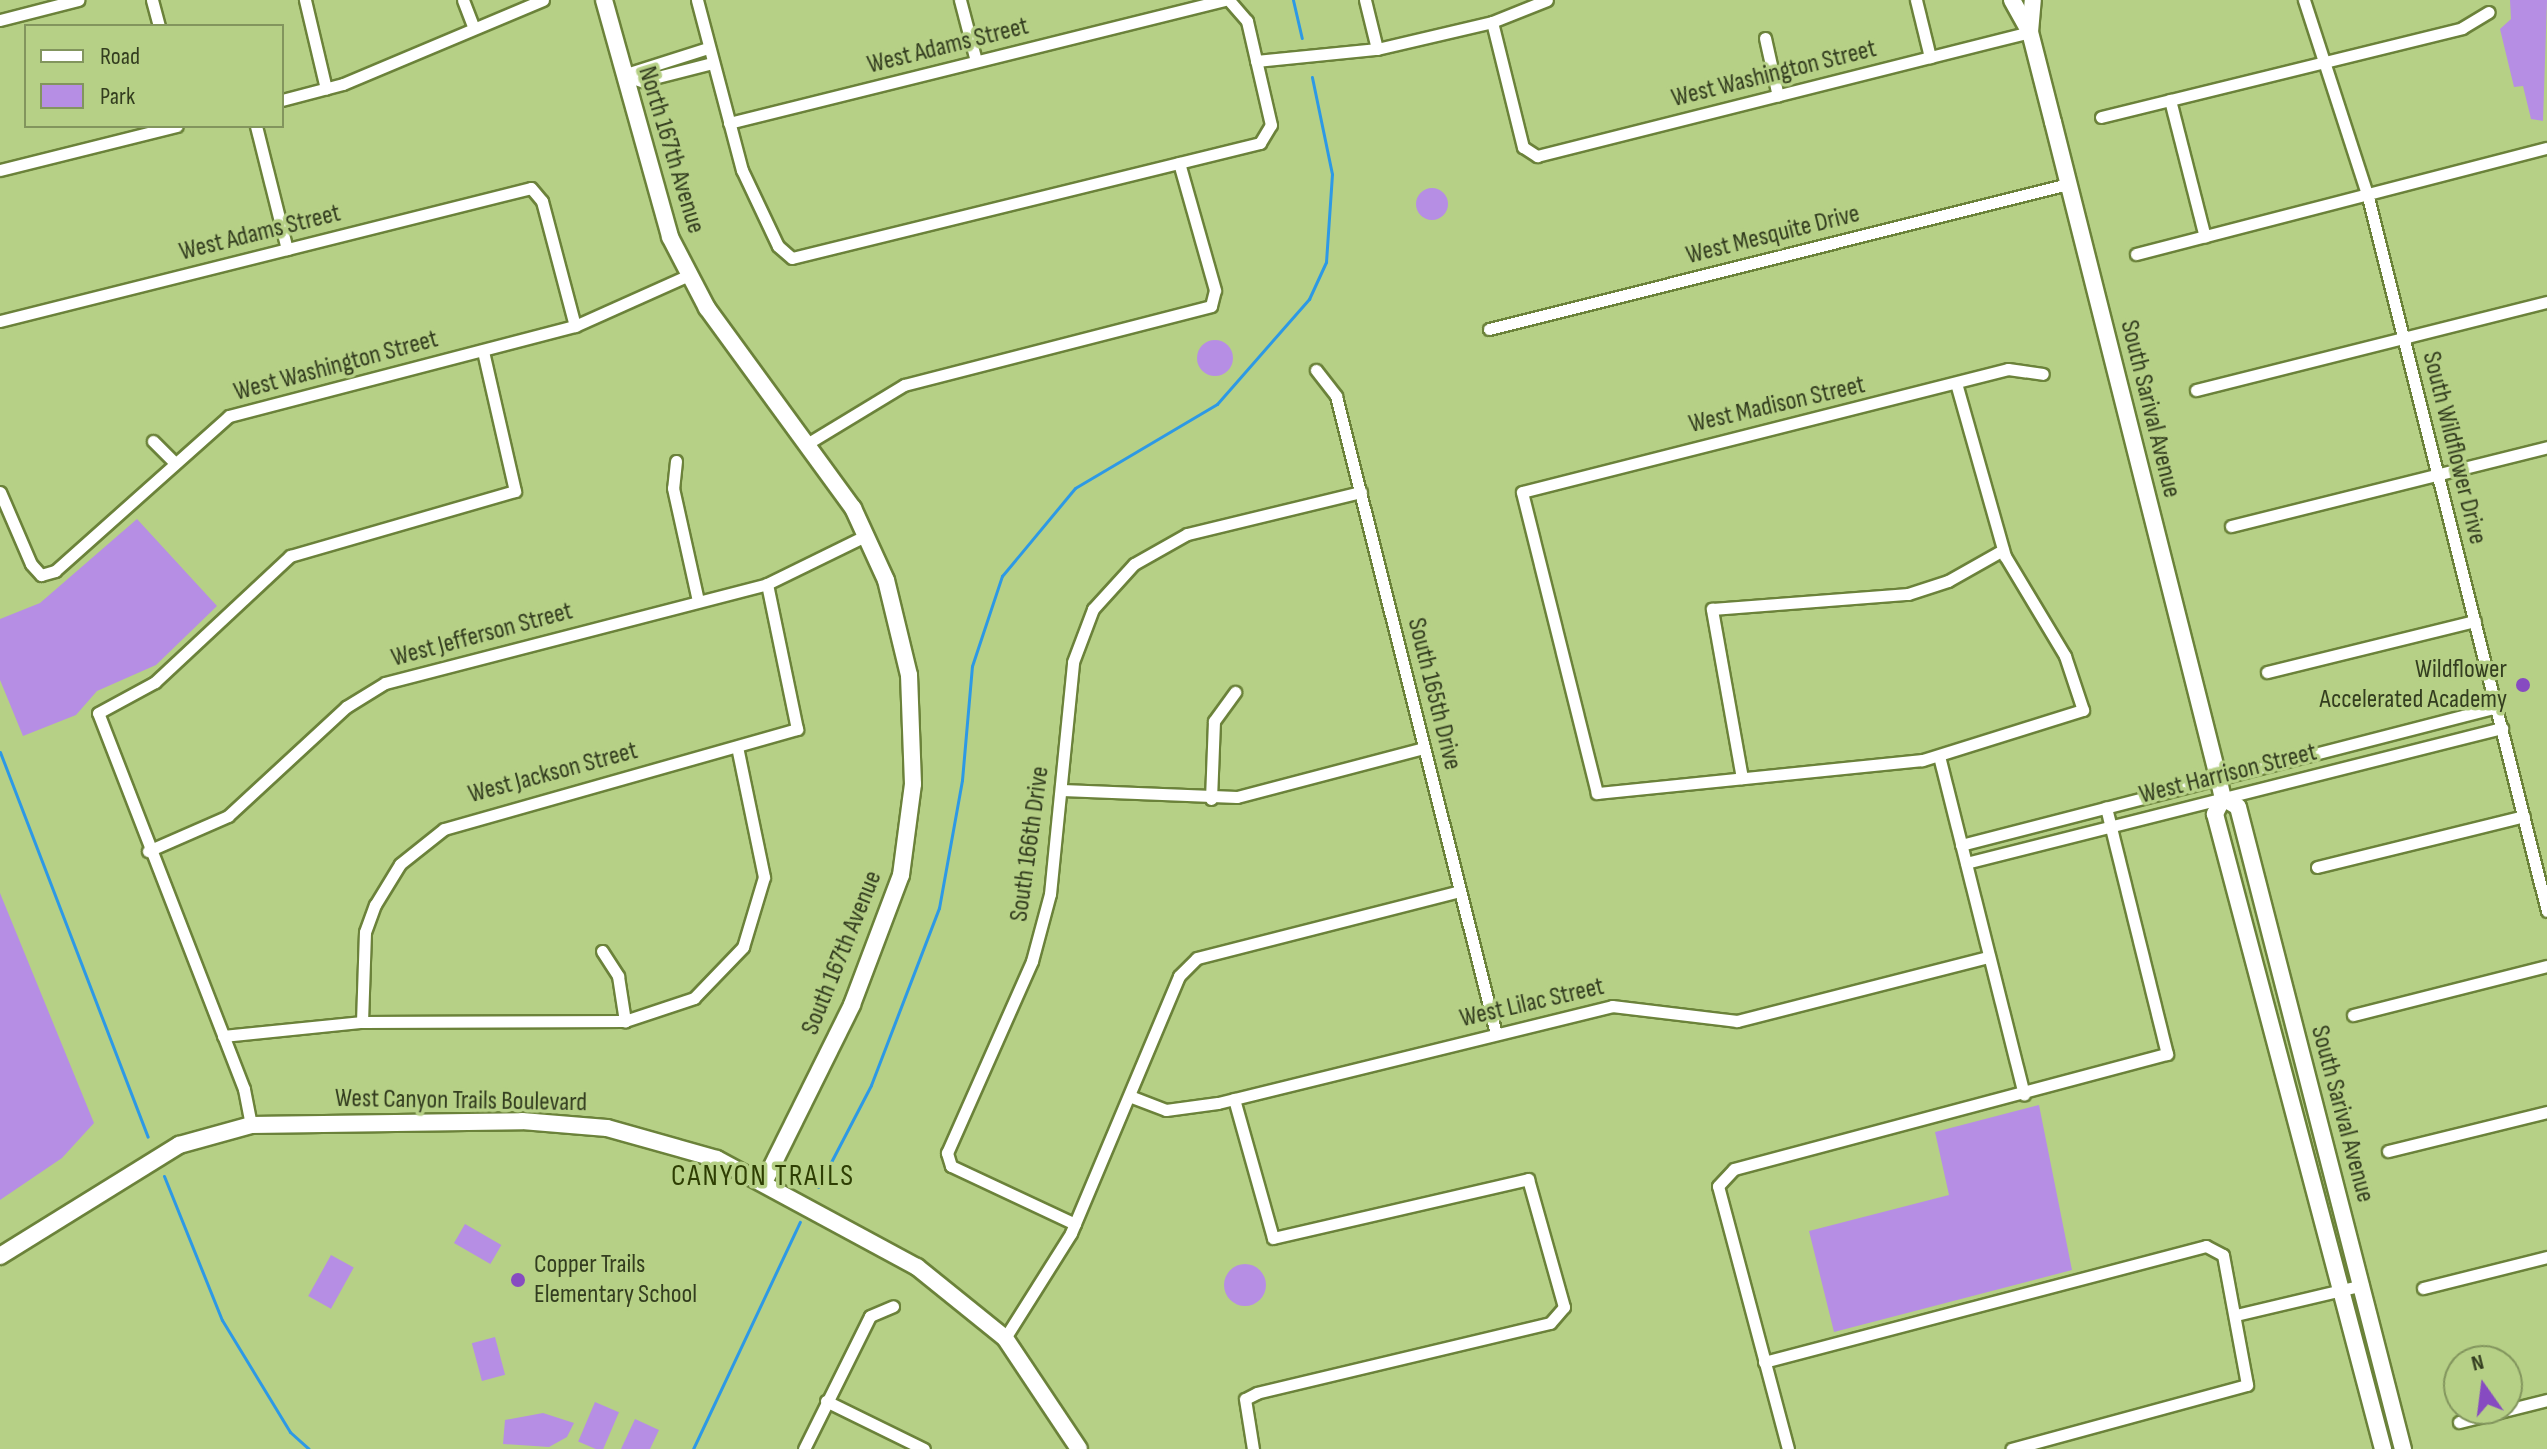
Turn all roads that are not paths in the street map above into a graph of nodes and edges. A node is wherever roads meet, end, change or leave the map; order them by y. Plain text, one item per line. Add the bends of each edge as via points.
1 (78, 0) edge
2 (152, 0) edge
3 (305, 0) edge
4 (463, 0) edge
5 (543, 0) edge
6 (604, 0) edge
7 (697, 0) edge
8 (960, 0) edge
9 (1365, 0) edge
10 (1547, 0) edge
11 (1916, 0) edge
12 (2012, 0) edge
13 (2033, 0) edge
14 (2304, 0) edge
15 (1231, 2) edge
16 (36, 5) edge
17 (2489, 12) dead end
18 (0, 20) edge
19 (1492, 22) junction
20 (158, 24) edge
21 (474, 28) junction
22 (2030, 32) junction
23 (1765, 38) dead end
24 (708, 48) junction
25 (1377, 49) junction
26 (1930, 57) junction
27 (976, 61) junction
28 (1256, 61) junction
29 (712, 63) junction
30 (2320, 64) junction
31 (623, 75) junction
32 (326, 89) junction
33 (1778, 96) junction
34 (284, 100) edge
35 (2170, 100) junction
36 (2101, 117) dead end
37 (729, 123) junction
38 (169, 128) edge
39 (257, 128) edge
40 (2547, 148) edge
41 (1179, 163) junction
42 (0, 170) edge
43 (2068, 184) junction
44 (2368, 197) junction
45 (2205, 237) junction
46 (287, 249) junction
47 (2136, 254) dead end
48 (687, 276) junction
49 (2547, 302) edge
50 (707, 308) joint
51 (0, 321) edge
52 (575, 326) junction
53 (1489, 329) dead end
54 (2404, 338) junction
55 (483, 351) junction
56 (1316, 370) dead end
57 (2043, 374) dead end
58 (1956, 383) junction
59 (2196, 390) dead end
60 (153, 441) dead end
61 (810, 442) junction
62 (2547, 447) edge
63 (676, 461) dead end
64 (174, 462) junction
65 (2437, 474) junction
66 (0, 492) edge
67 (1361, 492) junction
68 (2231, 526) dead end
69 (867, 535) junction
70 (2003, 550) junction
71 (767, 584) junction
72 (698, 601) junction
73 (2475, 621) junction
74 (2267, 672) dead end
75 (1235, 692) dead end
76 (2497, 707) junction
77 (2502, 728) junction
78 (737, 747) junction
79 (1424, 748) junction
80 (1939, 756) junction
81 (2218, 777) junction
82 (1742, 778) junction
83 (1062, 790) junction
84 (2223, 798) junction
85 (1211, 799) junction
86 (2106, 807) junction
87 (2524, 816) junction
88 (2111, 826) junction
89 (1961, 845) junction
90 (148, 851) junction
91 (1966, 863) junction
92 (2317, 867) dead end
93 (1460, 891) junction
94 (2547, 911) edge
95 (602, 951) dead end
96 (1988, 957) junction
97 (2547, 966) edge
98 (2353, 1015) dead end
99 (625, 1021) junction
100 (362, 1022) junction
101 (1496, 1034) junction
102 (223, 1036) junction
103 (2024, 1095) junction
104 (1132, 1097) junction
105 (1234, 1099) junction
106 (2547, 1112) edge
107 (251, 1125) junction
108 (2388, 1151) dead end
109 (765, 1180) junction
110 (1075, 1224) junction
111 (0, 1256) edge
112 (2547, 1257) edge
113 (2363, 1285) junction
114 (2423, 1288) dead end
115 (2340, 1291) junction
116 (893, 1306) dead end
117 (2236, 1315) junction
118 (1005, 1338) junction
119 (1764, 1362) junction
120 (2547, 1400) edge
121 (826, 1401) junction
122 (2523, 1406) edge
123 (804, 1449) edge
124 (924, 1449) edge
125 (1079, 1449) edge
126 (1253, 1449) edge
127 (1788, 1449) edge
128 (2012, 1449) edge
129 (2383, 1449) edge
130 (2403, 1449) edge

1 - 16 street
2 - 20 street
3 - 32 street
4 - 21 street
5 - 21 street
6 - 31 street, North 167th Avenue
7 - 24 street
8 - 27 street
9 - 25 street
10 - 19 street
11 - 26 street
12 - 22 street, South Sarival Avenue
13 - 22 street, South Sarival Avenue
14 - 30 street, South Wildflower Drive
15 - 27 street, West Adams Street
15 - 28 street
16 - 18 street
17 - 30 street via 2462,28
19 - 25 street
19 - 33 street, West Washington Street via 1528,156
21 - 32 street
22 - 26 street, West Washington Street
22 - 43 street, South Sarival Avenue
23 - 33 street
24 - 29 street
24 - 31 street
25 - 28 street
26 - 33 street, West Washington Street
27 - 37 street, West Adams Street
28 - 41 street via 1270,134
29 - 31 street via 642,81
29 - 37 street
30 - 35 street
30 - 44 street, South Wildflower Drive
31 - 48 street, North 167th Avenue via 653,188
32 - 34 street
35 - 36 street
35 - 45 street
37 - 41 street via 742,170 778,246 792,258
38 - 42 street
39 - 46 street
40 - 44 street
41 - 61 street via 1215,290 1211,306 904,385
43 - 53 street, West Mesquite Drive
43 - 81 street, South Sarival Avenue
44 - 45 street
44 - 54 street, South Wildflower Drive
45 - 47 street
46 - 51 street, West Adams Street
46 - 52 street, West Adams Street via 531,188 542,201
48 - 50 street, North 167th Avenue
48 - 52 street, West Washington Street
49 - 54 street
50 - 61 street, South 167th Avenue
52 - 55 street, West Washington Street
54 - 59 street
54 - 65 street, South Wildflower Drive
55 - 64 street, West Washington Street via 245,410 206,431
55 - 90 street via 515,491 290,556 155,682 98,713
56 - 67 street, South 165th Drive via 1336,396
57 - 58 street, West Madison Street via 2008,369
58 - 70 street
58 - 82 street, West Madison Street via 1522,492 1597,793
60 - 64 street
61 - 69 street, South 167th Avenue
62 - 65 street
63 - 72 street via 673,488
64 - 66 street, West Washington Street via 91,545 41,575
65 - 68 street
65 - 73 street, South Wildflower Drive
67 - 79 street, South 165th Drive
67 - 83 street, South 166th Drive via 1187,534 1134,564 1093,609 1073,662
69 - 71 street, West Jefferson Street
69 - 109 street, South 167th Avenue via 898,621 912,701 913,784 901,875 852,1005
70 - 80 street via 2065,656 2083,710
70 - 82 street via 1948,581 1908,594 1712,609
71 - 72 street, West Jefferson Street
71 - 78 street, West Jackson Street via 797,729
72 - 90 street, West Jefferson Street via 385,683 346,707 228,816
73 - 74 street
73 - 76 street, South Wildflower Drive
75 - 85 street via 1214,721
76 - 77 street, South Wildflower Drive
76 - 81 street, West Harrison Street
77 - 84 street, West Harrison Street
77 - 87 street, South Wildflower Drive
78 - 99 street via 764,877 743,947 705,990 665,1012
78 - 100 street, West Jackson Street via 444,829 400,864 375,905 365,932
79 - 85 street
79 - 93 street, South 165th Drive
80 - 82 street
80 - 89 street
81 - 84 street, South Sarival Avenue
81 - 86 street, West Harrison Street
83 - 85 street
83 - 110 street, South 166th Drive via 1050,894 1032,961 947,1153 951,1166
84 - 88 street, West Harrison Street
84 - 113 street, South Sarival Avenue via 2238,807
84 - 115 street, South Sarival Avenue via 2215,814
86 - 88 street
86 - 89 street, West Harrison Street
87 - 92 street
87 - 94 street, South Wildflower Drive
88 - 91 street, West Harrison Street
88 - 103 street via 2167,1054
89 - 91 street
90 - 102 street
91 - 96 street
93 - 101 street, South 165th Drive
93 - 104 street via 1197,958 1179,976
95 - 99 street via 618,976
96 - 101 street, West Lilac Street via 1737,1021 1715,1024 1637,1004
96 - 103 street
97 - 98 street
99 - 100 street
100 - 102 street
101 - 105 street, West Lilac Street
102 - 107 street
103 - 119 street via 1724,1175 1718,1186
104 - 105 street, West Lilac Street via 1166,1110
104 - 110 street
105 - 126 street via 1273,1238 1528,1179 1564,1307 1560,1316 1245,1399
106 - 108 street
107 - 109 street, West Canyon Trails Boulevard via 565,1123 683,1146
107 - 111 street, West Canyon Trails Boulevard via 157,1158
109 - 118 street, West Canyon Trails Boulevard via 917,1267
110 - 118 street via 1038,1295
112 - 114 street
113 - 115 street
113 - 130 street, South Sarival Avenue
115 - 117 street
115 - 129 street, South Sarival Avenue
116 - 121 street via 870,1316
117 - 119 street via 2217,1250 2206,1246
117 - 128 street via 2247,1385
118 - 125 street, West Canyon Trails Boulevard
119 - 127 street
120 - 122 street
121 - 123 street
121 - 124 street

